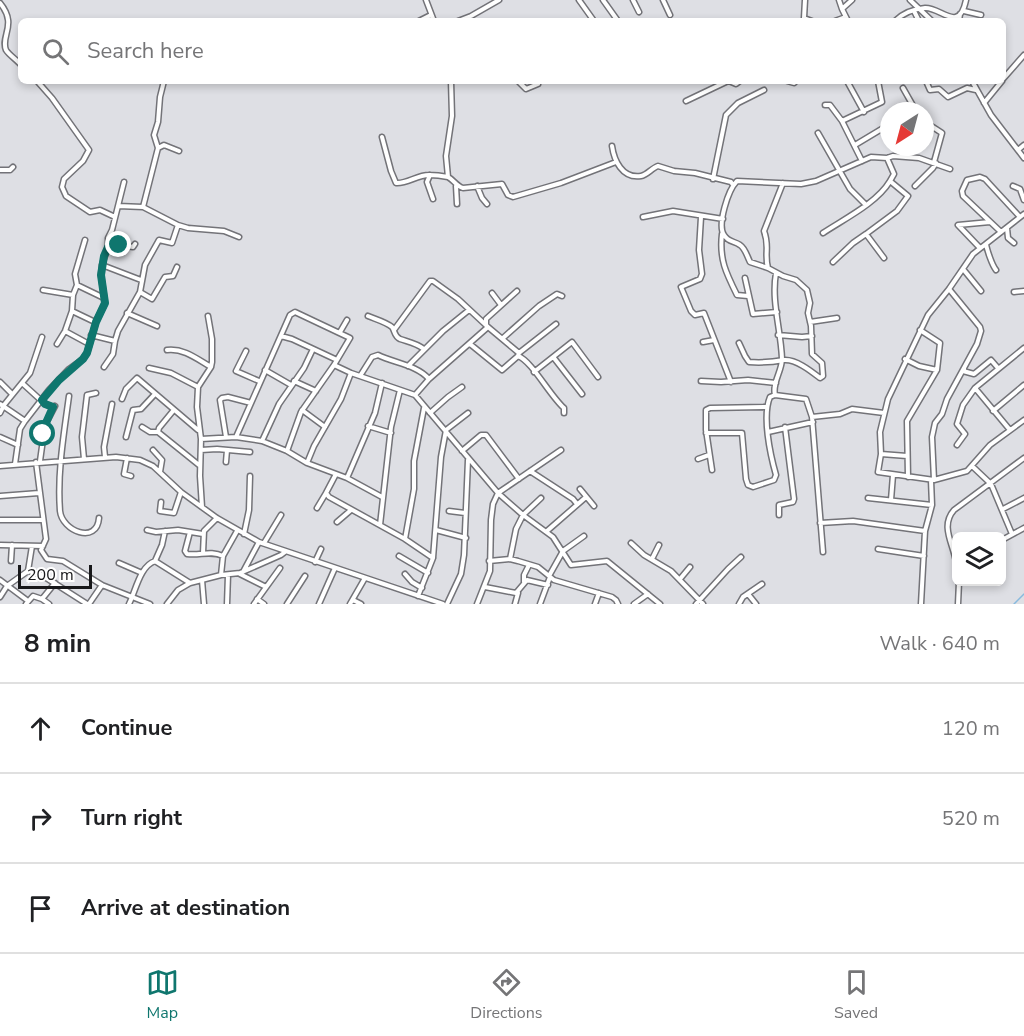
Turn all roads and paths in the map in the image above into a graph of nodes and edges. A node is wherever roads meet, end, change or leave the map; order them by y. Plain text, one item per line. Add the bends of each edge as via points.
1 (426, 0) edge
2 (499, 0) edge
3 (579, 0) edge
4 (603, 0) edge
5 (633, 0) edge
6 (663, 0) edge
7 (805, 0) edge
8 (839, 0) edge
9 (852, 0) edge
10 (910, 0) edge
11 (966, 0) edge
12 (492, 2) edge
13 (0, 3) edge
14 (842, 9) junction
15 (921, 10) junction
16 (914, 11) junction
17 (639, 12) dead end
18 (962, 13) junction
19 (431, 15) junction
20 (670, 15) dead end
21 (981, 15) dead end
22 (474, 17) edge
23 (425, 18) edge
24 (432, 18) edge
25 (592, 18) edge
26 (616, 18) edge
27 (804, 18) edge
28 (846, 18) edge
29 (899, 18) edge
30 (918, 18) edge
31 (929, 18) edge
32 (960, 18) edge
33 (1024, 55) edge
34 (18, 61) edge
35 (1006, 75) edge
36 (40, 84) edge
37 (163, 84) edge
38 (451, 84) edge
39 (521, 84) edge
40 (538, 84) dead end
41 (723, 84) edge
42 (849, 84) edge
43 (879, 84) edge
44 (927, 84) edge
45 (974, 84) edge
46 (999, 84) edge
47 (903, 88) dead end
48 (764, 90) dead end
49 (977, 90) junction
50 (686, 101) dead end
51 (911, 102) edge
52 (984, 104) junction
53 (825, 105) dead end
54 (864, 112) junction
55 (842, 121) junction
56 (934, 128) edge
57 (880, 130) edge
58 (818, 133) dead end
59 (382, 137) dead end
60 (855, 145) junction
61 (1024, 145) edge
62 (612, 146) dead end
63 (158, 148) junction
64 (1018, 150) junction
65 (179, 151) dead end
66 (887, 158) junction
67 (1024, 158) edge
68 (862, 161) junction
69 (616, 162) junction
70 (935, 163) junction
71 (13, 167) dead end
72 (950, 169) dead end
73 (0, 170) edge
74 (839, 171) junction
75 (431, 175) junction
76 (448, 177) junction
77 (713, 179) junction
78 (890, 181) junction
79 (124, 182) dead end
80 (783, 183) junction
81 (733, 185) junction
82 (456, 186) junction
83 (477, 186) junction
84 (915, 186) dead end
85 (1013, 186) dead end
86 (433, 198) dead end
87 (1024, 200) edge
88 (458, 204) dead end
89 (487, 204) dead end
90 (866, 204) junction
91 (118, 206) junction
92 (143, 207) junction
93 (1022, 216) edge
94 (115, 217) junction
95 (643, 217) dead end
96 (701, 217) junction
97 (723, 219) junction
98 (990, 222) junction
99 (178, 225) junction
100 (1007, 228) junction
101 (1001, 232) junction
102 (823, 233) dead end
103 (722, 234) junction
104 (866, 234) junction
105 (239, 237) dead end
106 (85, 240) dead end
107 (986, 243) junction
108 (1014, 243) dead end
109 (135, 244) dead end
110 (108, 247) junction
111 (980, 248) junction
112 (884, 258) dead end
113 (834, 262) dead end
114 (102, 265) junction
115 (177, 267) dead end
116 (768, 268) junction
117 (963, 269) junction
118 (996, 270) dead end
119 (776, 273) junction
120 (745, 278) dead end
121 (141, 280) junction
122 (77, 285) junction
123 (949, 289) junction
124 (42, 290) dead end
125 (517, 291) dead end
126 (981, 291) dead end
127 (1014, 291) dead end
128 (1024, 291) edge
129 (140, 292) junction
130 (492, 293) dead end
131 (73, 295) junction
132 (562, 296) dead end
133 (748, 296) junction
134 (105, 298) junction
135 (501, 305) junction
136 (469, 310) junction
137 (72, 311) junction
138 (777, 312) junction
139 (128, 313) junction
140 (208, 316) dead end
141 (368, 316) dead end
142 (837, 318) dead end
143 (347, 320) dead end
144 (96, 322) junction
145 (810, 322) junction
146 (556, 324) dead end
147 (156, 326) dead end
148 (488, 327) junction
149 (394, 330) junction
150 (920, 330) junction
151 (65, 331) junction
152 (340, 332) junction
153 (91, 335) junction
154 (778, 335) junction
155 (281, 336) junction
156 (812, 336) junction
157 (42, 337) dead end
158 (503, 338) junction
159 (714, 340) junction
160 (115, 341) junction
161 (703, 342) dead end
162 (739, 343) dead end
163 (57, 344) dead end
164 (470, 344) junction
165 (977, 344) junction
166 (89, 345) junction
167 (1024, 348) edge
168 (313, 349) junction
169 (424, 349) junction
170 (167, 350) dead end
171 (246, 351) dead end
172 (518, 355) junction
173 (554, 358) junction
174 (905, 359) junction
175 (782, 361) junction
176 (336, 362) junction
177 (408, 366) junction
178 (104, 367) dead end
179 (211, 367) junction
180 (149, 368) dead end
181 (999, 368) junction
182 (265, 370) junction
183 (937, 370) junction
184 (351, 372) junction
185 (534, 372) junction
186 (360, 376) junction
187 (598, 377) dead end
188 (429, 379) junction
189 (259, 381) junction
190 (701, 381) dead end
191 (0, 382) edge
192 (382, 382) junction
193 (731, 382) junction
194 (22, 383) junction
195 (292, 383) junction
196 (776, 383) junction
197 (1024, 385) edge
198 (198, 387) junction
199 (462, 387) dead end
200 (975, 388) junction
201 (400, 390) junction
202 (315, 391) junction
203 (96, 393) dead end
204 (12, 394) junction
205 (155, 394) junction
206 (415, 394) junction
207 (582, 394) dead end
208 (775, 395) junction
209 (69, 396) dead end
210 (122, 399) dead end
211 (42, 400) junction
212 (251, 403) junction
213 (112, 404) dead end
214 (2, 405) edge
215 (425, 407) junction
216 (766, 407) junction
217 (302, 410) junction
218 (173, 411) junction
219 (993, 411) junction
220 (0, 413) edge
221 (430, 413) junction
222 (468, 413) dead end
223 (564, 413) dead end
224 (884, 413) junction
225 (812, 419) junction
226 (1024, 420) edge
227 (25, 421) junction
228 (368, 426) junction
229 (142, 427) dead end
230 (325, 427) junction
231 (785, 427) junction
232 (446, 430) junction
233 (1011, 430) junction
234 (199, 431) junction
235 (158, 432) junction
236 (768, 432) junction
237 (391, 433) junction
238 (706, 433) junction
239 (0, 436) edge
240 (236, 436) junction
241 (126, 437) dead end
242 (226, 437) junction
243 (201, 439) junction
244 (262, 441) junction
245 (18, 445) junction
246 (957, 445) dead end
247 (153, 450) dead end
248 (201, 450) junction
249 (227, 450) junction
250 (561, 450) dead end
251 (287, 451) junction
252 (462, 451) junction
253 (250, 452) dead end
254 (881, 454) junction
255 (709, 455) junction
256 (908, 456) junction
257 (105, 457) junction
258 (127, 458) junction
259 (1024, 458) edge
260 (84, 459) junction
261 (468, 459) junction
262 (698, 459) dead end
263 (62, 460) junction
264 (38, 462) junction
265 (226, 462) dead end
266 (307, 463) junction
267 (15, 464) junction
268 (0, 466) edge
269 (200, 466) junction
270 (972, 466) junction
271 (712, 470) dead end
272 (530, 471) junction
273 (160, 472) junction
274 (336, 474) junction
275 (892, 475) junction
276 (131, 476) dead end
277 (250, 476) dead end
278 (908, 477) junction
279 (347, 478) junction
280 (519, 479) junction
281 (933, 480) junction
282 (991, 484) junction
283 (580, 489) dead end
284 (181, 492) junction
285 (326, 493) junction
286 (498, 493) junction
287 (39, 494) junction
288 (0, 496) edge
289 (382, 497) junction
290 (586, 497) junction
291 (541, 498) dead end
292 (868, 498) dead end
293 (1024, 498) edge
294 (891, 500) junction
295 (161, 502) dead end
296 (577, 504) junction
297 (932, 505) junction
298 (594, 506) dead end
299 (202, 507) junction
300 (317, 508) dead end
301 (1002, 509) junction
302 (351, 510) junction
303 (449, 511) dead end
304 (465, 513) junction
305 (281, 515) dead end
306 (523, 515) junction
307 (779, 515) dead end
308 (99, 518) dead end
309 (216, 518) junction
310 (0, 520) edge
311 (42, 520) junction
312 (337, 522) dead end
313 (820, 524) junction
314 (380, 525) junction
315 (1024, 528) edge
316 (147, 530) dead end
317 (436, 530) junction
318 (165, 531) junction
319 (237, 531) junction
320 (547, 531) junction
321 (925, 531) junction
322 (190, 532) junction
323 (203, 534) junction
324 (244, 534) junction
325 (1012, 534) junction
326 (584, 536) dead end
327 (466, 538) junction
328 (1006, 538) edge
329 (405, 539) junction
330 (261, 543) junction
331 (631, 543) dead end
332 (0, 545) edge
333 (12, 545) junction
334 (659, 545) dead end
335 (32, 546) junction
336 (43, 546) junction
337 (952, 546) edge
338 (321, 549) dead end
339 (878, 549) dead end
340 (563, 551) junction
341 (285, 552) junction
342 (823, 552) dead end
343 (203, 553) junction
344 (223, 556) junction
345 (399, 556) dead end
346 (924, 556) junction
347 (741, 557) dead end
348 (433, 558) junction
349 (510, 559) junction
350 (652, 559) junction
351 (11, 561) dead end
352 (155, 561) junction
353 (489, 561) junction
354 (315, 562) junction
355 (119, 563) dead end
356 (529, 565) junction
357 (690, 567) dead end
358 (280, 568) dead end
359 (335, 568) junction
360 (28, 571) junction
361 (141, 573) junction
362 (242, 573) junction
363 (428, 573) junction
364 (405, 574) dead end
365 (221, 575) junction
366 (228, 575) junction
367 (305, 576) dead end
368 (365, 578) junction
369 (551, 578) junction
370 (680, 579) junction
371 (0, 580) edge
372 (202, 580) junction
373 (524, 582) junction
374 (55, 583) junction
375 (190, 583) junction
376 (762, 584) dead end
377 (102, 585) junction
378 (548, 585) junction
379 (7, 586) junction
380 (485, 586) junction
381 (959, 586) edge
382 (266, 587) junction
383 (422, 588) junction
384 (518, 592) junction
385 (599, 593) junction
386 (648, 594) junction
387 (748, 594) junction
388 (133, 596) junction
389 (418, 596) junction
390 (0, 597) edge
391 (42, 599) junction
392 (257, 599) junction
393 (27, 602) edge
394 (352, 602) edge
395 (699, 603) edge
396 (49, 604) edge
397 (88, 604) edge
398 (129, 604) edge
399 (150, 604) edge
400 (168, 604) edge
401 (204, 604) edge
402 (227, 604) edge
403 (254, 604) edge
404 (264, 604) edge
405 (287, 604) edge
406 (319, 604) edge
407 (361, 604) edge
408 (445, 604) edge
409 (477, 604) edge
410 (515, 604) edge
411 (540, 604) edge
412 (595, 604) edge
413 (618, 604) edge
414 (634, 604) edge
415 (660, 604) edge
416 (739, 604) edge
417 (756, 604) edge
418 (921, 604) edge
419 (958, 604) edge

1 - 19 street
2 - 12 street
3 - 25 street
4 - 26 street
5 - 17 street
6 - 20 street
7 - 27 street
8 - 14 street
9 - 14 street
10 - 15 street
11 - 18 street
12 - 22 street
13 - 34 street via 8,16 5,47
14 - 28 street
15 - 16 street
15 - 18 street via 926,8 948,16
15 - 31 street
16 - 29 street
16 - 30 street
18 - 21 street
18 - 32 street
19 - 23 street
19 - 24 street
33 - 35 street
36 - 94 street via 89,150 64,179 63,192 90,212 100,210
37 - 63 street via 154,135
38 - 76 street
39 - 40 street via 526,89
41 - 50 street
42 - 54 street
43 - 54 street via 882,102
44 - 49 street via 930,90 939,89 948,97 967,88
45 - 49 street
46 - 52 street
47 - 51 street
48 - 77 street via 726,115
49 - 52 street
52 - 64 street
53 - 55 street via 828,103
54 - 55 street
55 - 60 street
56 - 70 street via 942,133
57 - 60 street
58 - 74 street
59 - 75 street via 396,183
60 - 68 street
61 - 64 street
62 - 69 street
63 - 65 street
63 - 92 street
64 - 67 street
66 - 68 street
66 - 70 street via 910,156
66 - 78 street via 894,174
68 - 74 street
69 - 77 street via 623,171 640,176 658,166
69 - 83 street via 516,197 508,195 502,184
70 - 72 street
70 - 84 street
71 - 73 street
74 - 80 street via 801,184
74 - 90 street
75 - 76 street
75 - 86 street via 426,182
76 - 82 street
77 - 81 street
78 - 90 street
78 - 104 street via 908,196 897,211
79 - 91 street
80 - 81 street via 741,181
80 - 116 street via 764,231 768,240
81 - 97 street
82 - 83 street
82 - 88 street
83 - 89 street
85 - 87 street via 1020,189
90 - 102 street
91 - 92 street
91 - 94 street
92 - 99 street
93 - 98 street via 986,179 968,179 962,193
93 - 100 street
94 - 110 street
95 - 96 street via 673,211
96 - 97 street
96 - 159 street via 702,274 700,279 681,286 691,311 695,315 704,313
97 - 103 street
98 - 101 street
98 - 111 street via 958,225
99 - 105 street
99 - 121 street via 172,243 159,240
100 - 101 street
100 - 108 street
101 - 107 street
103 - 116 street via 740,244 750,261
103 - 133 street via 724,267 737,295
104 - 112 street
104 - 113 street
106 - 122 street via 75,274
107 - 111 street
107 - 118 street
109 - 110 street
110 - 114 street
111 - 117 street
114 - 121 street
114 - 134 street
115 - 129 street via 173,276 165,277 152,299
116 - 119 street
117 - 123 street
117 - 126 street
119 - 138 street
119 - 145 street via 796,280 807,290
120 - 133 street
121 - 129 street
122 - 131 street
122 - 134 street
123 - 150 street via 935,303
123 - 165 street via 980,327
124 - 131 street
125 - 135 street
127 - 128 street
129 - 139 street
130 - 135 street
131 - 137 street
132 - 158 street via 557,294 540,304
133 - 138 street via 753,314
134 - 144 street
135 - 148 street via 485,322
136 - 148 street
136 - 149 street via 430,281
136 - 169 street
137 - 144 street
137 - 151 street
138 - 154 street
139 - 147 street
139 - 160 street
140 - 179 street
141 - 149 street
142 - 145 street
143 - 152 street
144 - 153 street
145 - 156 street
146 - 172 street
148 - 158 street
148 - 164 street
149 - 169 street via 396,336
150 - 174 street
150 - 183 street via 940,342
151 - 163 street
151 - 166 street
152 - 155 street via 293,312
152 - 176 street via 350,340
153 - 160 street
153 - 166 street
154 - 156 street
154 - 175 street
155 - 168 street
155 - 182 street
156 - 175 street via 812,354 822,363 823,376
157 - 194 street via 30,373
158 - 172 street
159 - 161 street
159 - 193 street
160 - 178 street via 113,354
162 - 175 street via 749,362
164 - 172 street via 502,370
164 - 188 street
165 - 181 street via 963,371 974,374 991,360
165 - 281 street via 935,423
166 - 211 street via 83,359
167 - 181 street
168 - 176 street
168 - 195 street
169 - 177 street
170 - 179 street via 188,354
171 - 189 street via 236,371
172 - 185 street
173 - 185 street
173 - 187 street via 573,342
173 - 207 street
174 - 183 street
174 - 224 street
175 - 196 street
176 - 184 street
176 - 202 street
177 - 186 street via 378,355
177 - 188 street
179 - 198 street
180 - 198 street via 171,373
181 - 200 street
182 - 189 street
182 - 195 street
183 - 256 street via 907,420
184 - 186 street
184 - 230 street
185 - 223 street
186 - 192 street
188 - 206 street
189 - 212 street
190 - 193 street
191 - 204 street
192 - 201 street
192 - 228 street
193 - 196 street
194 - 204 street
194 - 211 street
195 - 202 street
195 - 244 street
196 - 208 street
197 - 219 street
198 - 234 street
199 - 221 street
200 - 219 street
200 - 246 street via 960,412 957,424 965,433
201 - 206 street
201 - 237 street
202 - 217 street
203 - 260 street via 87,394 81,436
204 - 214 street
205 - 210 street via 135,379
205 - 218 street
205 - 241 street via 141,409 133,410
206 - 215 street
208 - 216 street
208 - 225 street via 806,399
209 - 263 street
211 - 227 street
211 - 264 street via 54,406 45,425
212 - 240 street
212 - 242 street via 228,397 220,400
213 - 257 street
214 - 220 street
214 - 227 street
215 - 221 street
215 - 329 street
216 - 236 street
216 - 238 street via 710,408 705,414
217 - 230 street
217 - 251 street
218 - 234 street
218 - 235 street
219 - 233 street
221 - 232 street
222 - 232 street
224 - 225 street via 852,409
224 - 254 street
225 - 231 street
225 - 313 street
226 - 233 street
227 - 245 street
228 - 237 street
228 - 279 street
229 - 235 street
230 - 266 street
231 - 236 street
231 - 307 street via 794,499 779,505
232 - 252 street
232 - 317 street
233 - 270 street via 990,445
234 - 243 street
235 - 269 street
236 - 238 street via 775,477 753,487 746,479 742,433
237 - 289 street
238 - 255 street
239 - 245 street
240 - 242 street
240 - 244 street
242 - 243 street
243 - 248 street
244 - 251 street
245 - 267 street
247 - 273 street via 162,460
248 - 249 street
248 - 269 street
249 - 253 street
249 - 265 street
250 - 272 street
251 - 266 street
252 - 261 street
252 - 280 street via 480,435 486,435
254 - 256 street
254 - 275 street via 878,472
255 - 262 street
255 - 271 street
256 - 278 street
257 - 258 street
257 - 260 street
258 - 273 street via 140,460
258 - 276 street via 124,474
259 - 282 street
260 - 263 street
261 - 286 street
261 - 304 street
263 - 264 street
263 - 308 street via 62,518 83,534 96,528
264 - 267 street
264 - 287 street
266 - 274 street
267 - 268 street
269 - 299 street
270 - 281 street via 967,471
270 - 282 street
272 - 280 street
272 - 296 street
273 - 284 street
274 - 279 street
274 - 285 street
275 - 278 street
275 - 294 street
277 - 324 street
278 - 281 street
279 - 289 street
280 - 286 street
281 - 297 street
282 - 301 street
282 - 337 street via 948,518
283 - 290 street
284 - 295 street via 174,513 162,513
284 - 299 street
285 - 300 street
285 - 302 street
286 - 306 street
286 - 353 street via 490,520
287 - 288 street
287 - 311 street
289 - 314 street
290 - 296 street
290 - 298 street
291 - 306 street
292 - 294 street
293 - 301 street
294 - 297 street
296 - 320 street
297 - 321 street
299 - 309 street
301 - 325 street
302 - 312 street
302 - 314 street
303 - 304 street
304 - 327 street
305 - 330 street
306 - 320 street
306 - 349 street
309 - 319 street
309 - 323 street
310 - 311 street
311 - 336 street via 46,539
313 - 321 street via 853,521
313 - 342 street
314 - 329 street
315 - 325 street
316 - 318 street
317 - 327 street
317 - 348 street
318 - 322 street
318 - 352 street
319 - 324 street
319 - 344 street
320 - 340 street
321 - 346 street
322 - 323 street
322 - 343 street via 186,553
323 - 343 street
324 - 330 street
325 - 328 street
326 - 340 street
327 - 408 street via 461,574
329 - 348 street
330 - 341 street
330 - 362 street
331 - 350 street
332 - 333 street
333 - 335 street
333 - 351 street
334 - 350 street
335 - 336 street
335 - 360 street
336 - 377 street via 42,553 47,559 63,561
338 - 354 street
339 - 346 street
340 - 369 street
340 - 386 street via 571,565 607,561
341 - 354 street
341 - 362 street
343 - 344 street
344 - 365 street
345 - 363 street
346 - 418 street
347 - 395 street
348 - 363 street
349 - 353 street
349 - 356 street
350 - 370 street
352 - 361 street
352 - 375 street
353 - 380 street
354 - 359 street
355 - 361 street
356 - 369 street
356 - 373 street
357 - 370 street
358 - 382 street
359 - 368 street
359 - 406 street
360 - 374 street
360 - 379 street
361 - 388 street
362 - 366 street
362 - 382 street
363 - 383 street
364 - 383 street
365 - 366 street
365 - 372 street
366 - 402 street
367 - 405 street
368 - 389 street
368 - 394 street
369 - 378 street
369 - 385 street
370 - 395 street
371 - 379 street
372 - 375 street
372 - 401 street
373 - 378 street
373 - 384 street
374 - 391 street
374 - 397 street
375 - 400 street via 178,590
376 - 387 street
377 - 388 street
377 - 397 street
378 - 411 street
379 - 390 street
379 - 393 street
380 - 384 street
380 - 409 street
381 - 419 street
382 - 392 street
383 - 389 street
384 - 410 street
385 - 412 street
385 - 413 street
386 - 414 street
386 - 415 street
387 - 416 street
387 - 417 street
388 - 398 street
388 - 399 street
389 - 408 street
391 - 393 street via 33,596
391 - 396 street
392 - 403 street
392 - 404 street
394 - 407 street

